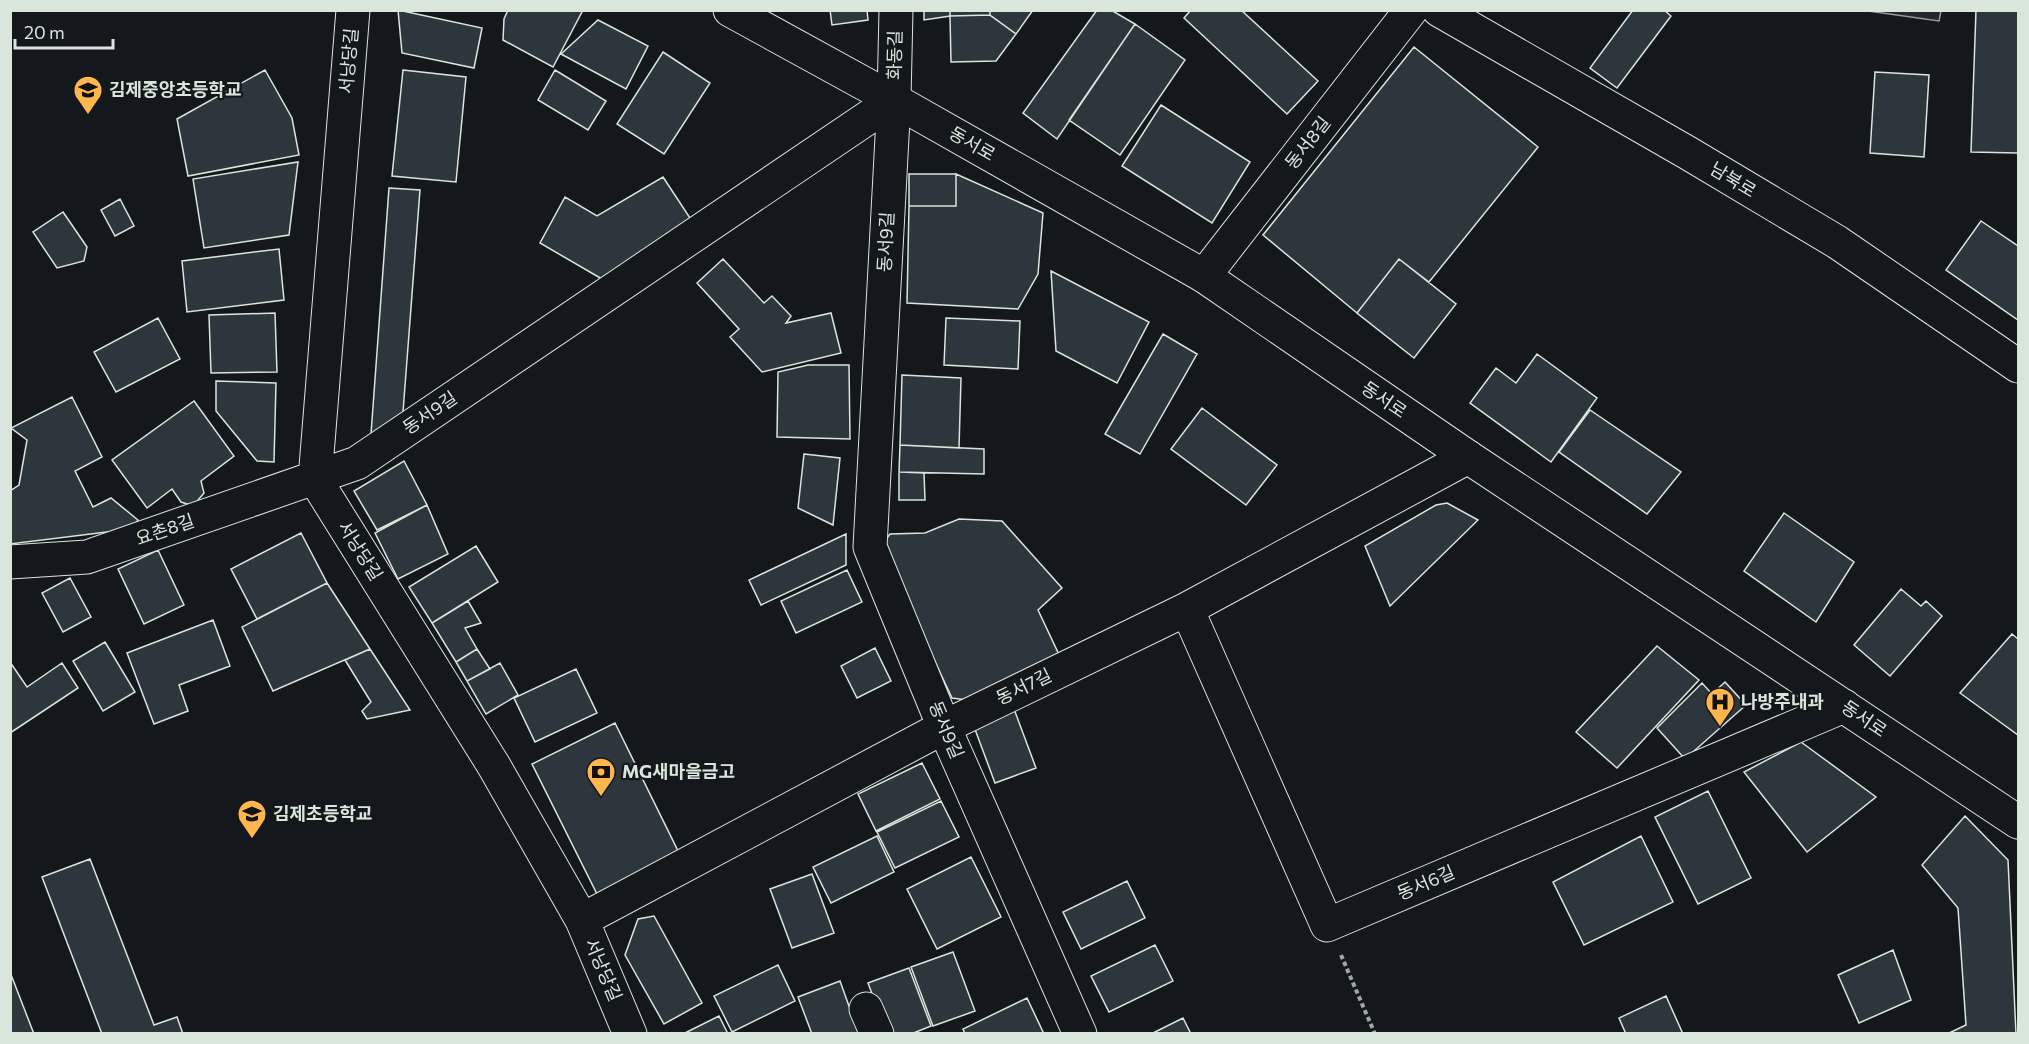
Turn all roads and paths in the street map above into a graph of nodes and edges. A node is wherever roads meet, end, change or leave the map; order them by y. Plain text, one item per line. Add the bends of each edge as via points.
1 (353, 10) edge
2 (730, 10) edge
3 (896, 10) edge
4 (1411, 10) edge
5 (1438, 10) edge
6 (894, 100) junction
7 (1204, 276) junction
8 (2019, 366) edge
9 (1468, 457) junction
10 (315, 479) junction
11 (10, 562) edge
12 (1186, 609) junction
13 (1844, 706) junction
14 (944, 727) junction
15 (2019, 822) edge
16 (582, 920) junction
17 (1327, 925) junction
18 (630, 1034) edge
19 (1080, 1034) edge
20 (1376, 1034) edge

1 - 10 street, 서낭당길
2 - 6 street, 동서로
3 - 6 street, 화동길
4 - 7 street, 동서8길
5 - 8 street, 남북로 via 1837,242
6 - 7 street, 동서로
6 - 10 street, 동서9길 via 357,463
6 - 14 street, 동서9길 via 870,547
7 - 9 street, 동서로
9 - 12 street, 동서7길
9 - 13 street, 동서로
10 - 11 street, 요촌8길 via 87,556
10 - 16 street, 서낭당길 via 494,766
12 - 14 street, 동서7길
12 - 17 street
13 - 15 street, 동서로
13 - 17 street, 동서6길
14 - 16 street, 동서7길
14 - 19 street, 동서9길
16 - 18 street, 서낭당길
17 - 20 path

